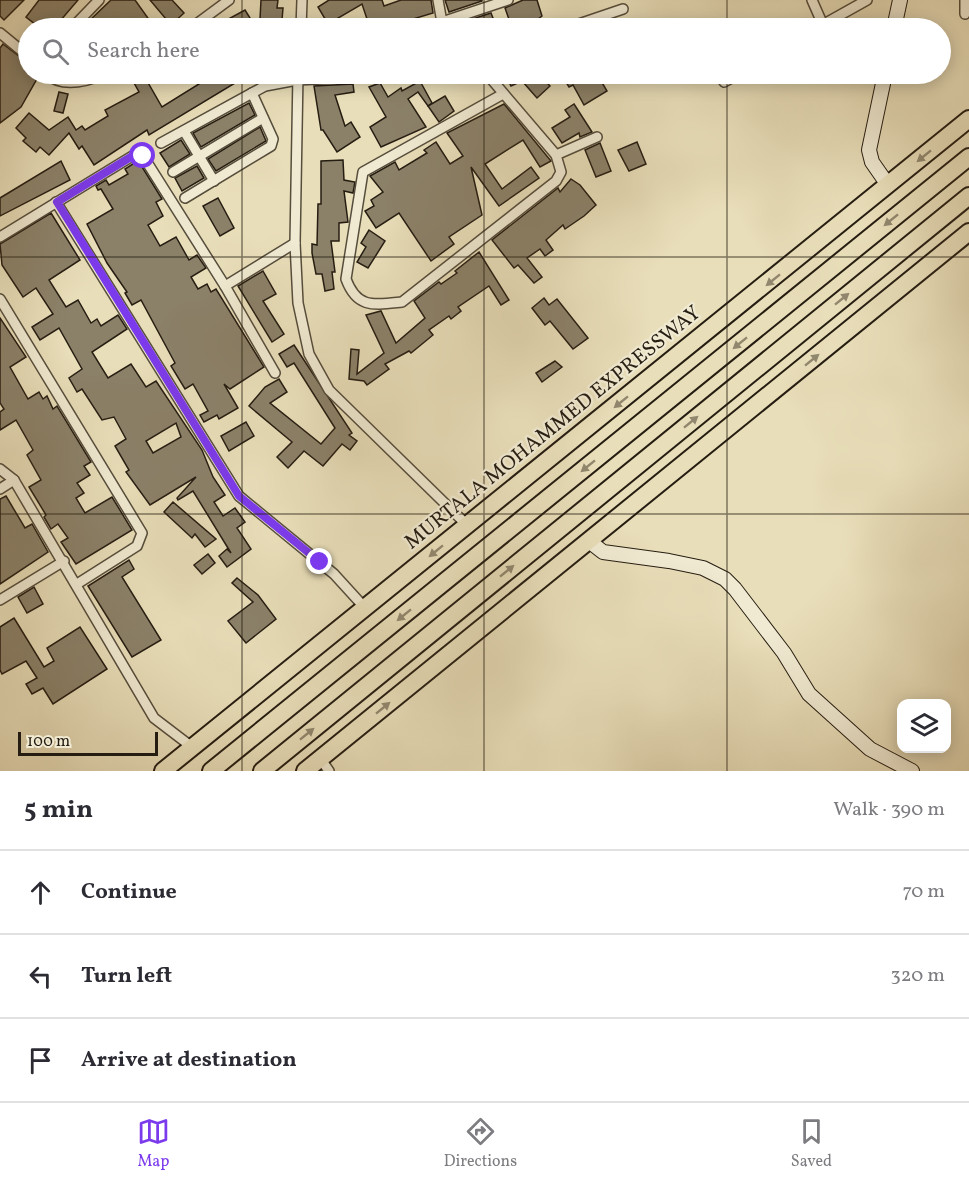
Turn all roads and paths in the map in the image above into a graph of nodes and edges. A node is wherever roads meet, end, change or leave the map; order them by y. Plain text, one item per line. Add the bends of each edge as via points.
1 (98, 0) edge
2 (229, 0) edge
3 (302, 0) edge
4 (438, 0) edge
5 (508, 0) edge
6 (812, 0) edge
7 (867, 0) edge
8 (900, 0) edge
9 (965, 0) edge
10 (623, 9) dead end
11 (965, 14) dead end
12 (81, 18) edge
13 (205, 18) edge
14 (301, 18) edge
15 (442, 18) edge
16 (461, 18) edge
17 (596, 18) edge
18 (817, 18) edge
19 (836, 18) edge
20 (896, 18) edge
21 (0, 33) edge
22 (18, 48) edge
23 (272, 84) edge
24 (298, 84) edge
25 (495, 84) edge
26 (883, 84) edge
27 (252, 93) junction
28 (503, 94) junction
29 (263, 118) junction
30 (968, 120) edge
31 (184, 131) junction
32 (597, 136) dead end
33 (161, 143) dead end
34 (556, 155) junction
35 (200, 156) junction
36 (969, 157) edge
37 (173, 172) dead end
38 (214, 181) junction
39 (888, 185) junction
40 (969, 196) edge
41 (185, 198) dead end
42 (57, 202) junction
43 (969, 232) edge
44 (0, 237) edge
45 (295, 243) junction
46 (225, 286) junction
47 (0, 298) edge
48 (275, 373) dead end
49 (0, 470) edge
50 (14, 480) junction
51 (0, 489) edge
52 (468, 526) junction
53 (589, 541) junction
54 (64, 561) junction
55 (77, 584) junction
56 (0, 600) edge
57 (365, 608) junction
58 (192, 747) junction
59 (325, 765) edge
60 (163, 771) edge
61 (211, 771) edge
62 (262, 771) edge
63 (305, 771) edge
64 (912, 771) edge

1 - 12 street
2 - 13 street
3 - 14 street
4 - 15 street
5 - 16 street
6 - 18 street
7 - 19 street
8 - 20 street
9 - 11 street
10 - 17 street
21 - 22 street
23 - 27 street
24 - 45 street
25 - 28 street
26 - 39 street via 869,150 872,162
27 - 29 street
27 - 31 street
28 - 34 street
28 - 34 street via 363,172 346,279 351,291 371,305 402,302 556,181 561,172
29 - 35 street
29 - 38 street via 273,139 271,146
30 -> 39 highway, MURTALA MOHAMMED EXPRESSWAY
31 - 33 street
31 - 35 street
32 - 34 street
35 - 37 street
35 - 38 street
36 -> 61 highway
38 - 41 street
39 -> 52 highway, MURTALA MOHAMMED EXPRESSWAY
62 -> 40 highway
42 - 44 street
42 - 46 street via 134,155 143,156
42 - 57 street via 239,496 334,574
53 -> 43 highway
45 - 46 street
45 - 52 street via 302,328 309,354 329,390
46 - 48 street
47 - 55 street via 142,533 137,546
49 - 50 street
50 - 51 street
50 - 54 street
52 -> 57 highway, MURTALA MOHAMMED EXPRESSWAY
59 -> 53 highway
53 - 64 street via 603,552 692,566 725,579 784,653 809,693 870,749
54 - 55 street
54 - 56 street
55 - 58 street via 154,718
57 - 58 highway, MURTALA MOHAMMED EXPRESSWAY
58 - 60 highway, MURTALA MOHAMMED EXPRESSWAY
59 - 63 highway

